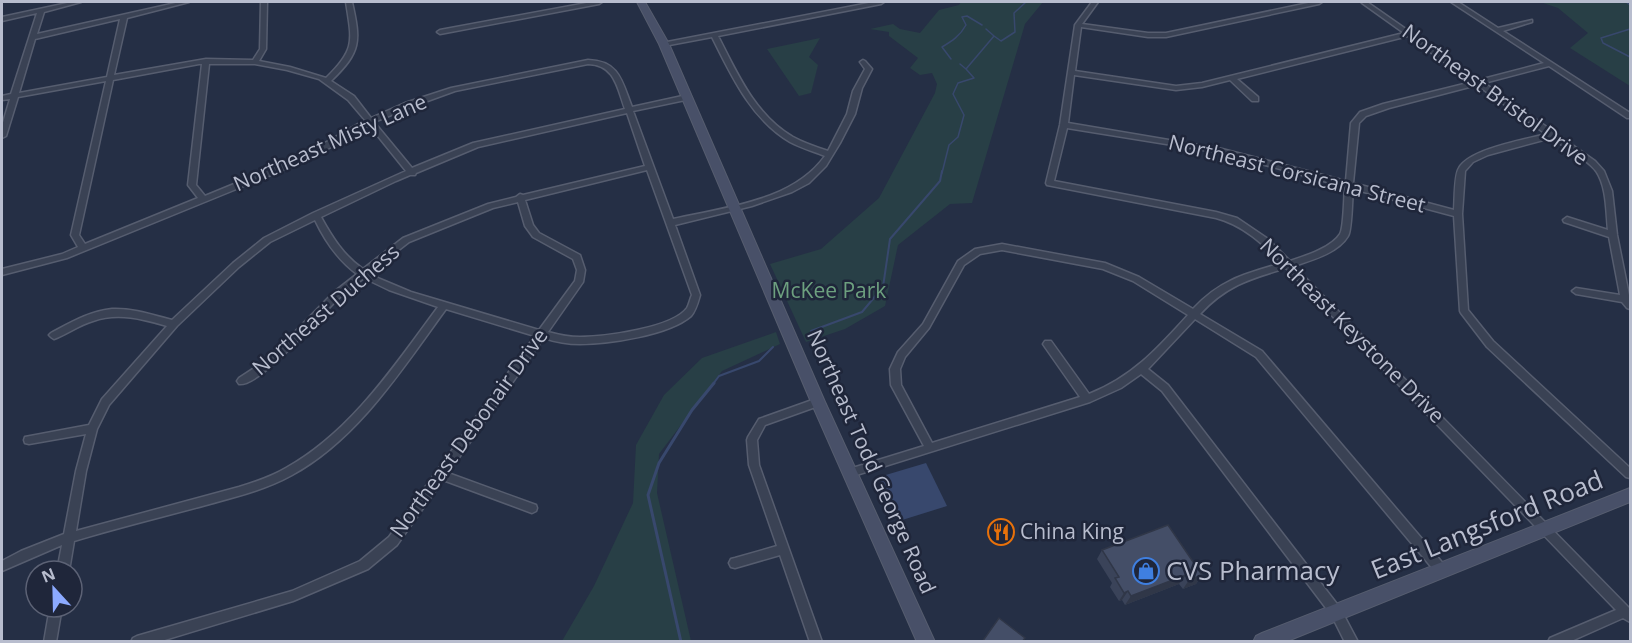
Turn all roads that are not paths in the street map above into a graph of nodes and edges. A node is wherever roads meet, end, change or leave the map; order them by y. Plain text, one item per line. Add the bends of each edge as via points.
1 (78, 2) edge
2 (186, 2) edge
3 (264, 2) edge
4 (349, 2) edge
5 (599, 2) edge
6 (881, 2) edge
7 (1095, 2) edge
8 (1319, 2) edge
9 (1364, 2) edge
10 (1454, 2) edge
11 (642, 3) edge
12 (41, 10) junction
13 (124, 16) junction
14 (2, 19) edge
15 (1530, 21) dead end
16 (1078, 25) junction
17 (1497, 30) junction
18 (440, 32) dead end
19 (714, 34) junction
20 (1410, 34) junction
21 (34, 37) junction
22 (664, 44) junction
23 (206, 61) junction
24 (255, 62) junction
25 (863, 62) dead end
26 (1550, 64) junction
27 (1072, 73) junction
28 (112, 78) junction
29 (1232, 78) junction
30 (327, 81) junction
31 (1479, 82) junction
32 (16, 95) junction
33 (687, 97) junction
34 (2, 98) edge
35 (1255, 99) dead end
36 (630, 111) junction
37 (1630, 116) edge
38 (368, 122) junction
39 (1064, 125) junction
40 (1552, 135) junction
41 (2, 136) edge
42 (828, 154) junction
43 (650, 167) junction
44 (412, 173) junction
45 (1349, 184) junction
46 (520, 197) junction
47 (203, 199) junction
48 (736, 206) junction
49 (1458, 214) junction
50 (316, 215) junction
51 (1567, 220) dead end
52 (669, 223) junction
53 (1613, 235) junction
54 (83, 249) junction
55 (1288, 263) junction
56 (2, 272) edge
57 (363, 274) junction
58 (1576, 291) dead end
59 (1628, 302) edge
60 (444, 304) junction
61 (1194, 314) junction
62 (174, 324) junction
63 (541, 333) junction
64 (54, 335) dead end
65 (1048, 344) dead end
66 (1142, 370) junction
67 (242, 381) dead end
68 (1087, 399) junction
69 (818, 402) junction
70 (92, 429) junction
71 (29, 440) dead end
72 (930, 448) junction
73 (850, 473) junction
74 (1630, 474) edge
75 (442, 475) junction
76 (1630, 495) edge
77 (532, 508) dead end
78 (1546, 529) junction
79 (70, 538) junction
80 (783, 549) junction
81 (66, 559) edge
82 (735, 563) dead end
83 (2, 566) edge
84 (1442, 571) junction
85 (1336, 612) junction
86 (1628, 615) edge
87 (54, 619) edge
88 (50, 642) edge
89 (138, 642) edge
90 (816, 642) edge
91 (926, 642) edge
92 (1262, 642) edge
93 (1352, 642) edge
94 (1554, 642) edge

1 - 12 street
2 - 13 street
3 - 24 street via 263,49
4 - 30 street via 354,50 350,60
5 - 18 street
6 - 19 street
7 - 16 street
8 - 16 street via 1166,35
9 - 20 street, Northeast Bristol Drive
10 - 17 street
11 - 22 main road, Northeast Todd George Road
12 - 14 street
12 - 21 street
13 - 21 street
13 - 28 street
15 - 17 street
16 - 27 street
17 - 26 street
19 - 22 street
19 - 42 street via 740,85 774,127 800,144
20 - 29 street
20 - 31 street, Northeast Bristol Drive
21 - 32 street
22 - 33 main road, Northeast Todd George Road
23 - 24 street
23 - 28 street
23 - 47 street via 192,185
24 - 30 street
25 - 42 street via 869,69 867,78 860,85 850,115
26 - 31 street
26 - 37 street
27 - 29 street via 1176,88
27 - 39 street
28 - 32 street
28 - 54 street via 75,235
29 - 35 street
30 - 38 street via 351,98
31 - 40 street, Northeast Bristol Drive
31 - 45 street via 1363,114 1355,123
32 - 34 street
32 - 41 street
33 - 36 street
33 - 48 main road, Northeast Todd George Road
36 - 38 street, Northeast Misty Lane via 612,68 598,62 453,89
36 - 43 street
36 - 44 street via 476,145
38 - 44 street
38 - 47 street, Northeast Misty Lane via 307,157
39 - 45 street, Northeast Corsicana Street via 1222,151
39 - 55 street, Northeast Keystone Drive via 1050,183 1234,220 1266,241
40 - 49 street via 1470,160 1461,170
40 - 53 street, Northeast Bristol Drive via 1600,171 1608,191
42 - 48 street via 819,169 799,185
43 - 46 street, Northeast Duchess
43 - 52 street
44 - 50 street
45 - 49 street, Northeast Corsicana Street
45 - 55 street via 1345,234 1324,252
46 - 57 street, Northeast Duchess via 406,240
46 - 63 street, Northeast Debonair Drive via 536,235 577,257 581,270 579,282
47 - 54 street, Northeast Misty Lane
48 - 52 street
48 - 69 main road, Northeast Todd George Road
49 - 74 street via 1464,311 1490,345
50 - 57 street via 334,249
50 - 62 street via 267,240
51 - 53 street
52 - 63 street via 696,295 690,310 680,319 656,328 589,341
53 - 59 street, Northeast Bristol Drive
54 - 56 street, Northeast Misty Lane
55 - 61 street via 1223,287
55 - 78 street, Northeast Keystone Drive
57 - 60 street
57 - 67 street, Northeast Duchess via 324,306 265,366
58 - 59 street
60 - 63 street
60 - 79 street via 382,388 344,429 297,467 236,493
61 - 66 street
61 - 72 street via 1126,273 1105,266 1002,247 971,254 957,268 926,326 901,355 895,369 896,385
61 - 84 street via 1259,354
62 - 64 street via 115,310 88,317
62 - 70 street via 105,402
63 - 75 street, Northeast Debonair Drive
65 - 68 street
66 - 68 street
66 - 85 street via 1165,388
68 - 72 street
69 - 73 main road, Northeast Todd George Road
69 - 80 street via 762,422 752,440 754,465
70 - 71 street
70 - 79 street via 76,492
72 - 73 street
73 - 91 main road, Northeast Todd George Road
75 - 77 street
75 - 89 street, Northeast Debonair Drive via 393,541 364,565 293,596
76 - 78 main road, East Langsford Road
78 - 84 main road, East Langsford Road
78 - 86 street, Northeast Keystone Drive
79 - 81 street
79 - 83 street
80 - 82 street
80 - 90 street
84 - 85 main road, East Langsford Road
85 - 92 main road, East Langsford Road
85 - 93 street
86 - 94 street
87 - 88 street

